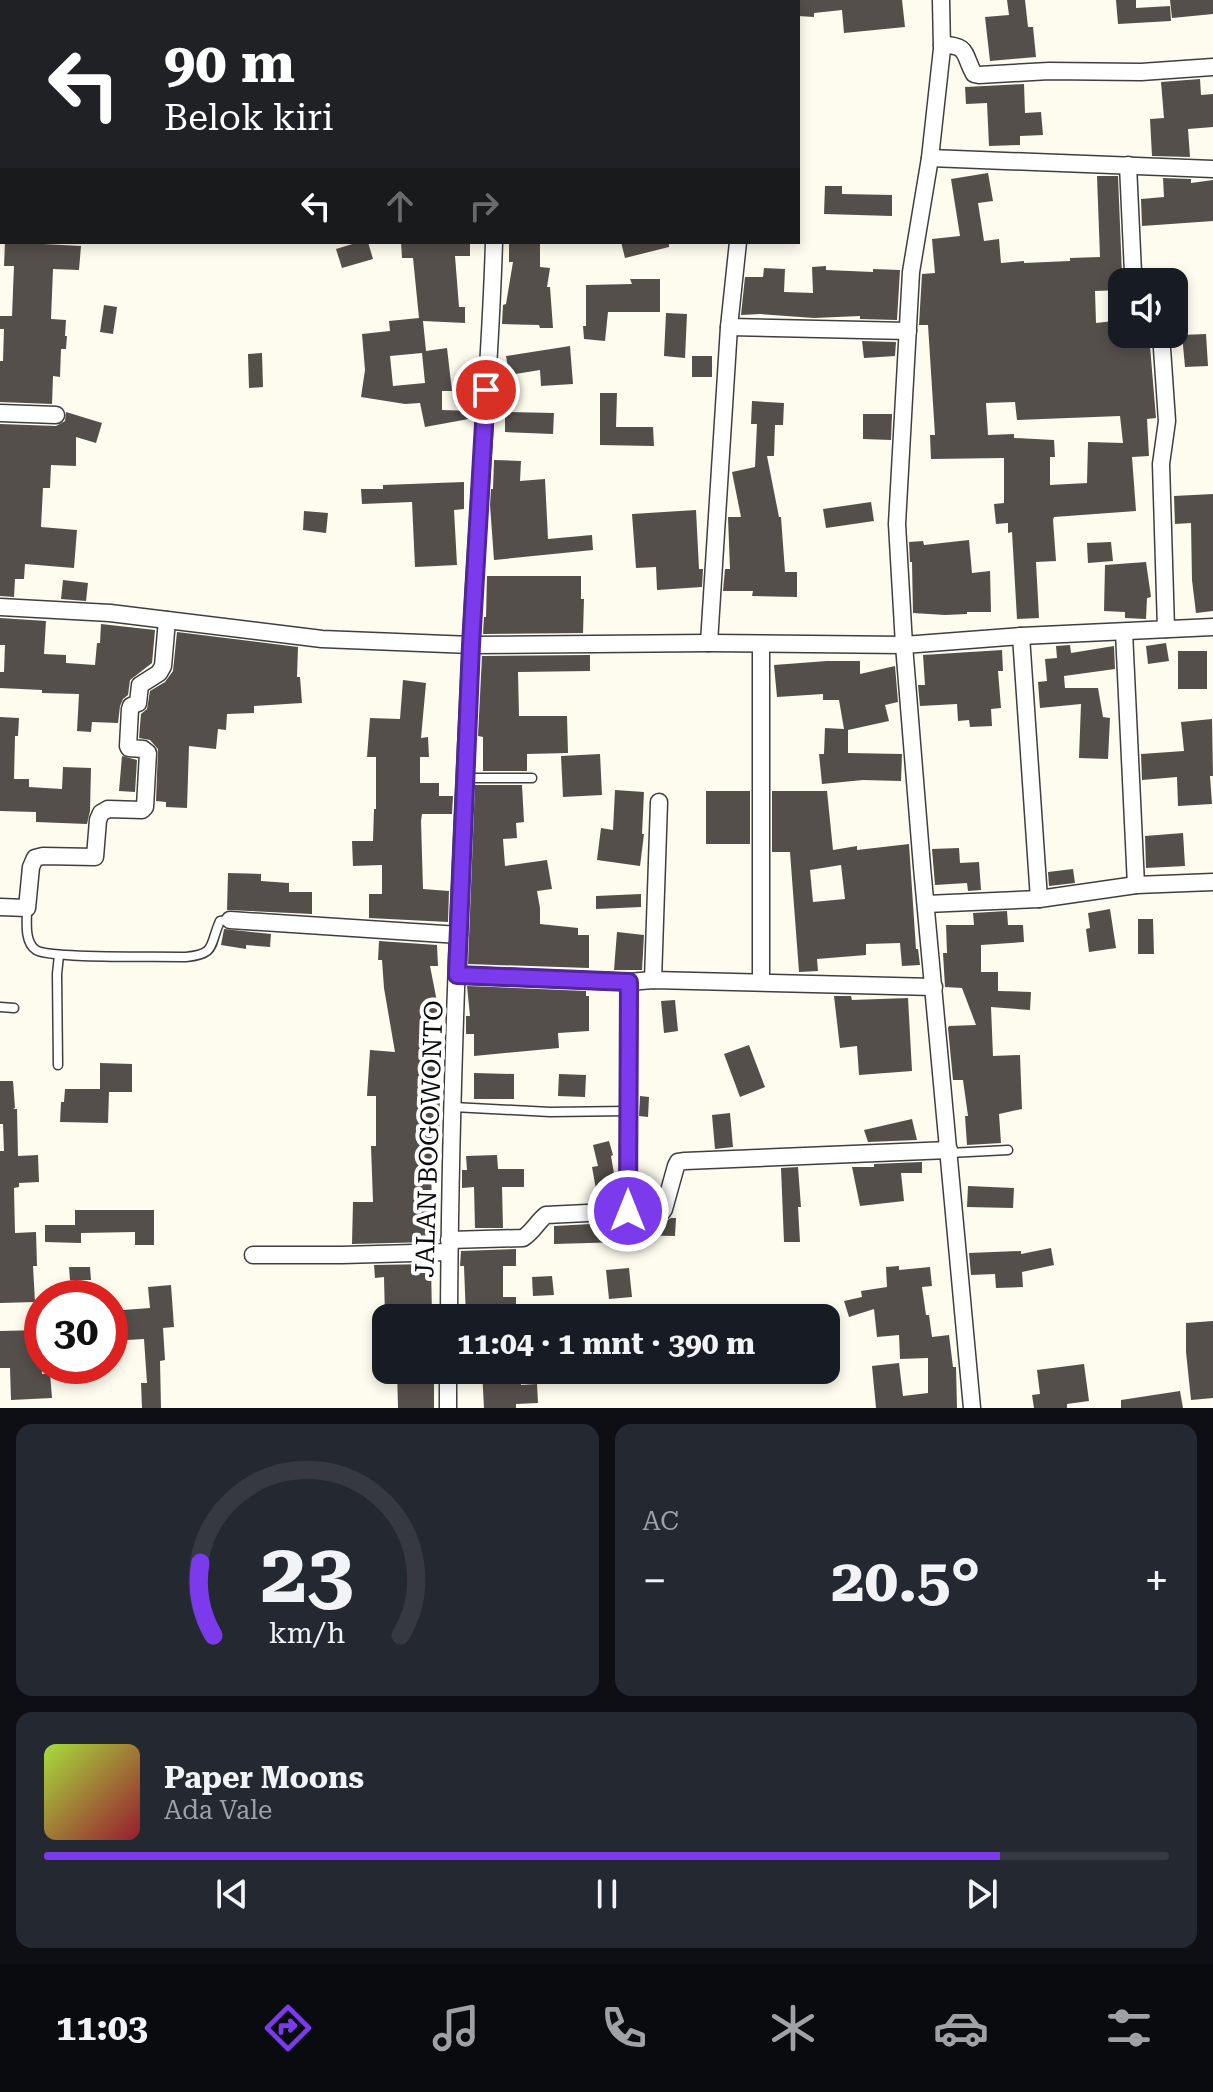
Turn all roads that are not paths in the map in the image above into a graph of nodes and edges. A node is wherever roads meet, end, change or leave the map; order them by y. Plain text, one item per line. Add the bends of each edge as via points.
1 (941, 0) edge
2 (942, 45) junction
3 (1213, 67) edge
4 (930, 158) junction
5 (1128, 165) junction
6 (1213, 169) edge
7 (494, 244) edge
8 (738, 244) edge
9 (1133, 268) edge
10 (729, 327) junction
11 (908, 331) junction
12 (1162, 348) edge
13 (0, 413) edge
14 (56, 415) dead end
15 (0, 607) edge
16 (167, 620) junction
17 (1213, 627) edge
18 (1166, 629) junction
19 (1124, 632) junction
20 (1021, 636) junction
21 (709, 643) junction
22 (761, 644) junction
23 (471, 645) junction
24 (904, 645) junction
25 (465, 778) junction
26 (532, 778) dead end
27 (659, 802) dead end
28 (1213, 882) edge
29 (1136, 885) junction
30 (1039, 899) junction
31 (926, 904) junction
32 (0, 907) edge
33 (27, 908) junction
34 (230, 920) joint
35 (459, 935) junction
36 (59, 955) junction
37 (457, 975) junction
38 (653, 980) junction
39 (629, 982) junction
40 (761, 982) junction
41 (934, 987) junction
42 (0, 1007) edge
43 (14, 1008) dead end
44 (58, 1065) dead end
45 (453, 1107) junction
46 (628, 1111) junction
47 (1008, 1150) dead end
48 (949, 1152) junction
49 (628, 1211) junction
50 (449, 1246) junction
51 (253, 1255) dead end
52 (449, 1304) edge
53 (448, 1384) edge
54 (448, 1408) edge
55 (972, 1408) edge

1 - 2 street
2 - 3 street via 960,47 979,75
2 - 4 street
4 - 5 street
4 - 11 street via 911,272
5 - 6 street
5 - 9 street
7 - 23 street, JALAN BOGOWONTO
8 - 10 street
10 - 11 street
10 - 21 street
11 - 24 street via 897,524
12 - 18 street
13 - 14 street
15 - 16 street
16 - 23 street via 322,639
16 - 33 street via 163,666 140,685 138,703 130,709 128,746 148,753 145,807 101,813 95,857 35,858
17 - 18 street
18 - 19 street
19 - 20 street
19 - 29 street
20 - 24 street
20 - 30 street
21 - 22 street
21 - 23 street
22 - 24 street
22 - 40 street
23 - 25 street, JALAN BOGOWONTO
24 - 31 street
25 - 26 lane
25 - 35 street, JALAN BOGOWONTO
27 - 38 street
28 - 29 street
29 - 30 street
30 - 31 street
31 - 41 street
32 - 33 street
33 - 36 lane via 30,943 35,950
34 - 35 street
34 - 36 lane via 220,921 213,943 201,955
35 - 37 street, JALAN BOGOWONTO
36 - 44 lane
37 - 39 street
37 - 45 street, JALAN BOGOWONTO
38 - 39 street
38 - 40 street
39 - 46 street
40 - 41 street
41 - 48 street
42 - 43 lane
45 - 46 lane
45 - 50 street, JALAN BOGOWONTO
46 - 49 street
47 - 48 lane
48 - 49 street via 678,1162 662,1212
48 - 55 street
49 - 50 street via 546,1215 523,1238
50 - 51 street via 342,1255
50 - 52 street, JALAN BOGOWONTO
53 - 54 street

